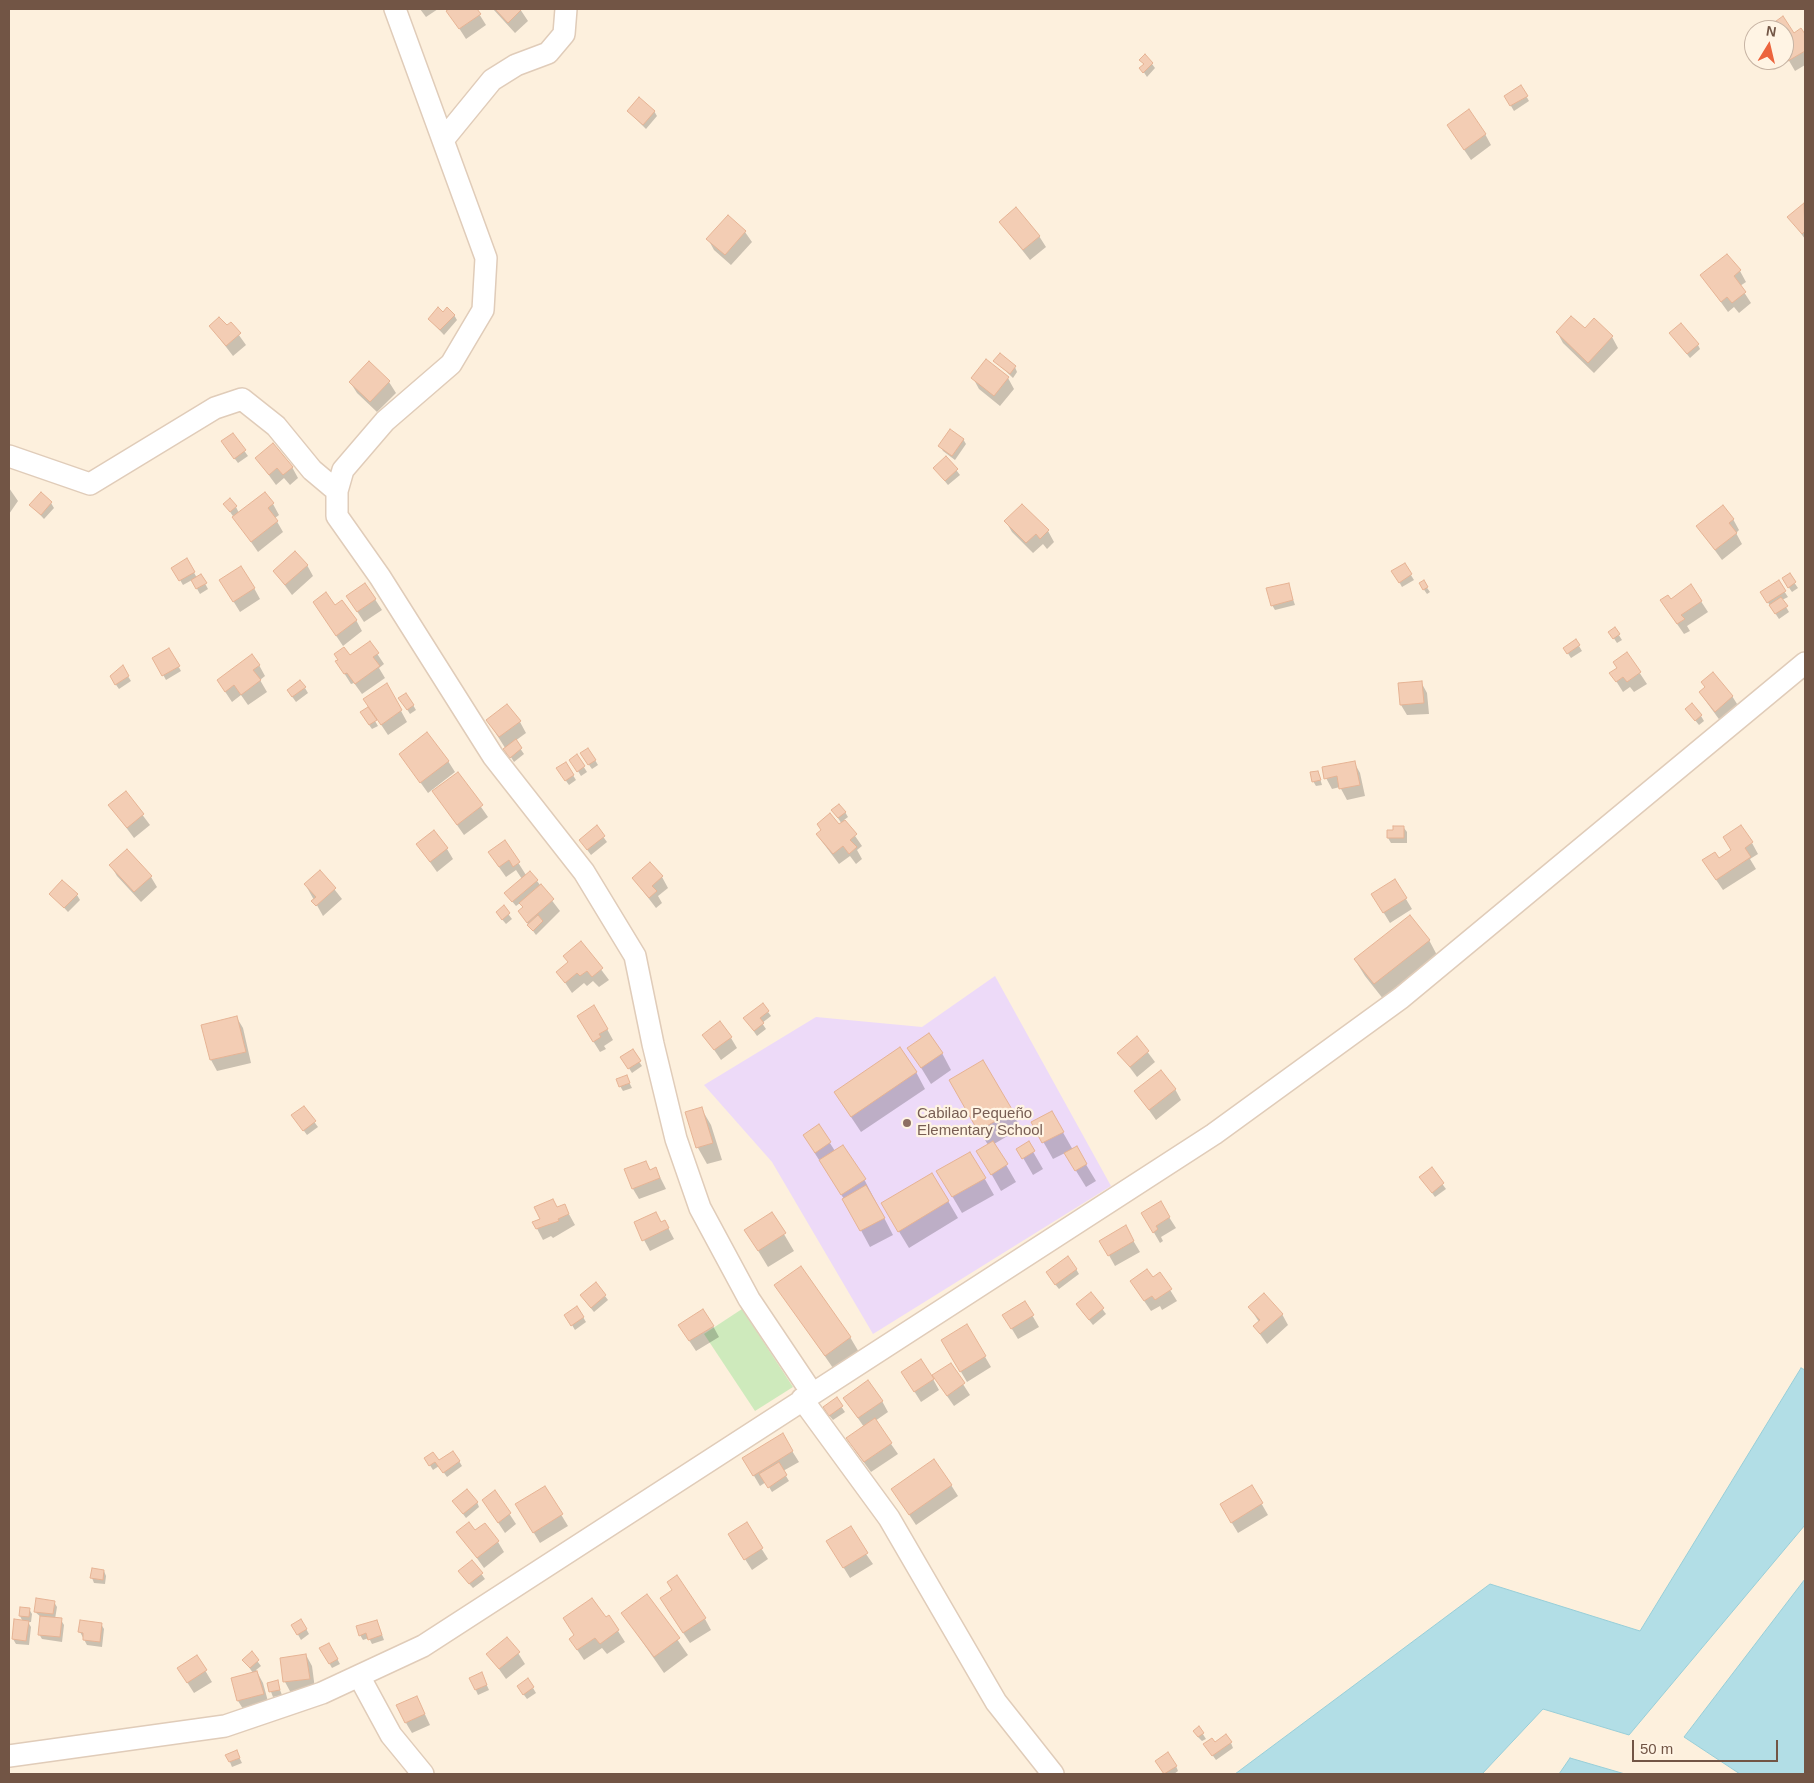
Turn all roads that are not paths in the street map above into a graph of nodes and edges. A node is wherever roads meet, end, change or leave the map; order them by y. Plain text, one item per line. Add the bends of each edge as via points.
1 (395, 9) edge
2 (566, 9) edge
3 (443, 140) junction
4 (9, 456) edge
5 (337, 490) junction
6 (1805, 663) edge
7 (807, 1396) junction
8 (359, 1676) junction
9 (9, 1756) edge
10 (423, 1774) edge
11 (1053, 1774) edge

1 - 3 street
2 - 3 street via 564,34 548,53 516,65 492,80
3 - 5 street via 486,258 483,310 451,364 385,421 343,470
4 - 5 street via 90,484 215,408 242,399 276,426 312,470
5 - 7 street via 337,516 493,756 584,872 635,956 676,1139 700,1208
6 - 7 street via 1394,1003 1214,1134
7 - 8 street via 422,1646
7 - 11 street via 889,1518 996,1702
8 - 9 street via 322,1693 225,1726
8 - 10 street via 391,1735

